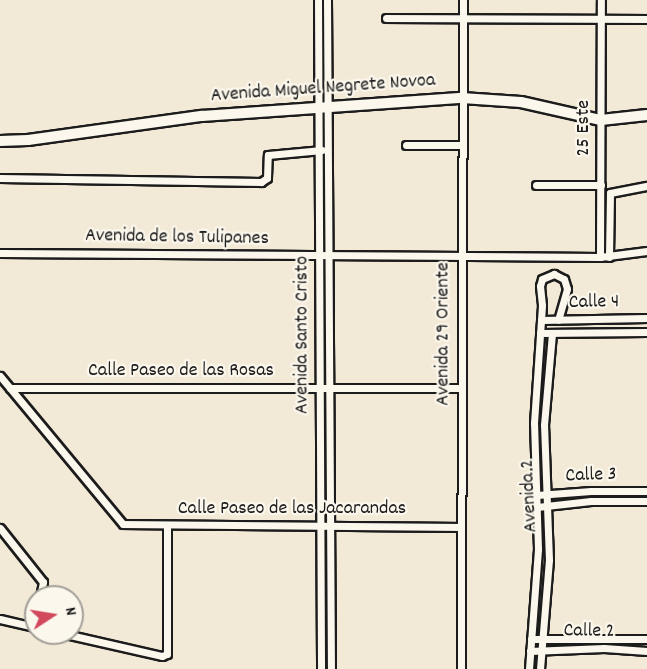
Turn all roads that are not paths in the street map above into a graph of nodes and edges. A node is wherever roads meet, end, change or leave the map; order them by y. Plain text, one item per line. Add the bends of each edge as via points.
1 (318, 0) edge
2 (327, 0) edge
3 (463, 0) edge
4 (601, 0) edge
5 (386, 18) dead end
6 (463, 18) junction
7 (601, 19) junction
8 (647, 19) edge
9 (318, 51) junction
10 (327, 51) junction
11 (462, 98) junction
12 (322, 108) junction
13 (647, 115) edge
14 (601, 120) junction
15 (1, 138) edge
16 (406, 145) dead end
17 (462, 145) junction
18 (317, 150) junction
19 (327, 150) junction
20 (0, 177) edge
21 (536, 184) dead end
22 (601, 185) junction
23 (647, 186) edge
24 (647, 251) edge
25 (0, 253) edge
26 (320, 256) junction
27 (329, 256) junction
28 (461, 256) junction
29 (604, 257) junction
30 (647, 318) edge
31 (541, 320) junction
32 (558, 320) junction
33 (647, 332) edge
34 (540, 333) junction
35 (552, 333) junction
36 (0, 376) edge
37 (320, 387) junction
38 (329, 387) junction
39 (10, 388) junction
40 (460, 388) junction
41 (647, 491) edge
42 (548, 494) junction
43 (537, 495) junction
44 (647, 501) edge
45 (548, 506) junction
46 (537, 507) junction
47 (167, 525) junction
48 (320, 526) junction
49 (330, 526) junction
50 (460, 527) junction
51 (0, 528) edge
52 (42, 585) edge
53 (0, 619) edge
54 (24, 625) edge
55 (84, 638) edge
56 (531, 639) junction
57 (542, 639) junction
58 (647, 639) edge
59 (541, 649) junction
60 (530, 651) junction
61 (647, 651) edge
62 (321, 669) edge
63 (331, 669) edge
64 (461, 669) edge
65 (529, 669) edge
66 (540, 669) edge

1 - 9 street, Avenida Santo Cristo
2 - 10 street, Avenida Santo Cristo
3 - 6 street, Avenida 29 Oriente
4 - 7 street, 25 Este
5 - 6 street
6 - 7 street
6 - 11 street, Avenida 29 Oriente
7 - 8 street
7 - 14 street, 25 Este
9 - 10 street
9 - 12 street, Avenida Santo Cristo
10 - 12 street, Avenida Santo Cristo
11 - 12 main road, Avenida Miguel Negrete Novoa
11 - 14 main road, Avenida Miguel Negrete Novoa via 521,102
11 - 17 street, Avenida 29 Oriente
12 - 15 main road, Avenida Miguel Negrete Novoa via 202,116 28,140
12 - 18 street, Avenida Santo Cristo
12 - 19 street, Avenida Santo Cristo
13 - 14 main road, Avenida Miguel Negrete Novoa
14 - 22 street, 25 Este
16 - 17 street
17 - 28 street, Avenida 29 Oriente
18 - 19 street
18 - 20 street via 268,155 267,178 261,182
18 - 26 street, Avenida Santo Cristo
19 - 27 street, Avenida Santo Cristo
21 - 22 street
22 - 29 street, 25 Este
23 - 29 street via 610,193
24 - 29 street, Avenida de los Tulipanes
25 - 26 street, Avenida de los Tulipanes
26 - 27 street, Avenida de los Tulipanes
26 - 37 street, Avenida Santo Cristo
27 - 28 street, Avenida de los Tulipanes
27 - 38 street, Avenida Santo Cristo
28 - 29 street, Avenida de los Tulipanes
28 - 40 street, Avenida 29 Oriente
30 - 32 street, Calle 4
31 - 32 street, Calle 4
31 - 32 street, Avenida 2 via 540,286 542,279 554,274 564,279 567,289
31 - 34 street, Avenida 2
33 - 35 street, Calle 4
34 - 35 street
34 - 43 street, Avenida 2 via 534,423
35 - 42 street, Avenida 2 via 544,425
36 - 39 street
37 - 38 street, Calle Paseo de las Rosas
37 - 39 street, Calle Paseo de las Rosas
37 - 48 street, Avenida Santo Cristo
38 - 40 street, Calle Paseo de las Rosas
38 - 49 street, Avenida Santo Cristo
39 - 47 street, Calle Paseo de las Jacarandas via 123,524
40 - 50 street, Avenida 29 Oriente
41 - 42 street, Calle 3
42 - 43 street, Calle 3
42 - 45 street, Avenida 2
43 - 46 street, Avenida 2
44 - 45 street, Calle 3
45 - 46 street, Calle 3
45 - 57 street, Avenida 2 via 549,560
46 - 56 street, Avenida 2
47 - 48 street, Calle Paseo de las Jacarandas
47 - 55 street via 167,654
48 - 49 street, Calle Paseo de las Jacarandas
48 - 62 street, Avenida Santo Cristo
49 - 50 street, Calle Paseo de las Jacarandas
49 - 63 street, Avenida Santo Cristo
50 - 64 street, Avenida 29 Oriente
51 - 52 street
53 - 54 street
56 - 57 street, Calle 2
56 - 60 street, Avenida 2
57 - 58 street, Calle 2
57 - 59 street, Avenida 2
59 - 60 street, Calle 2
59 - 61 street, Calle 2
59 - 66 street, Avenida 2
60 - 65 street, Avenida 2

